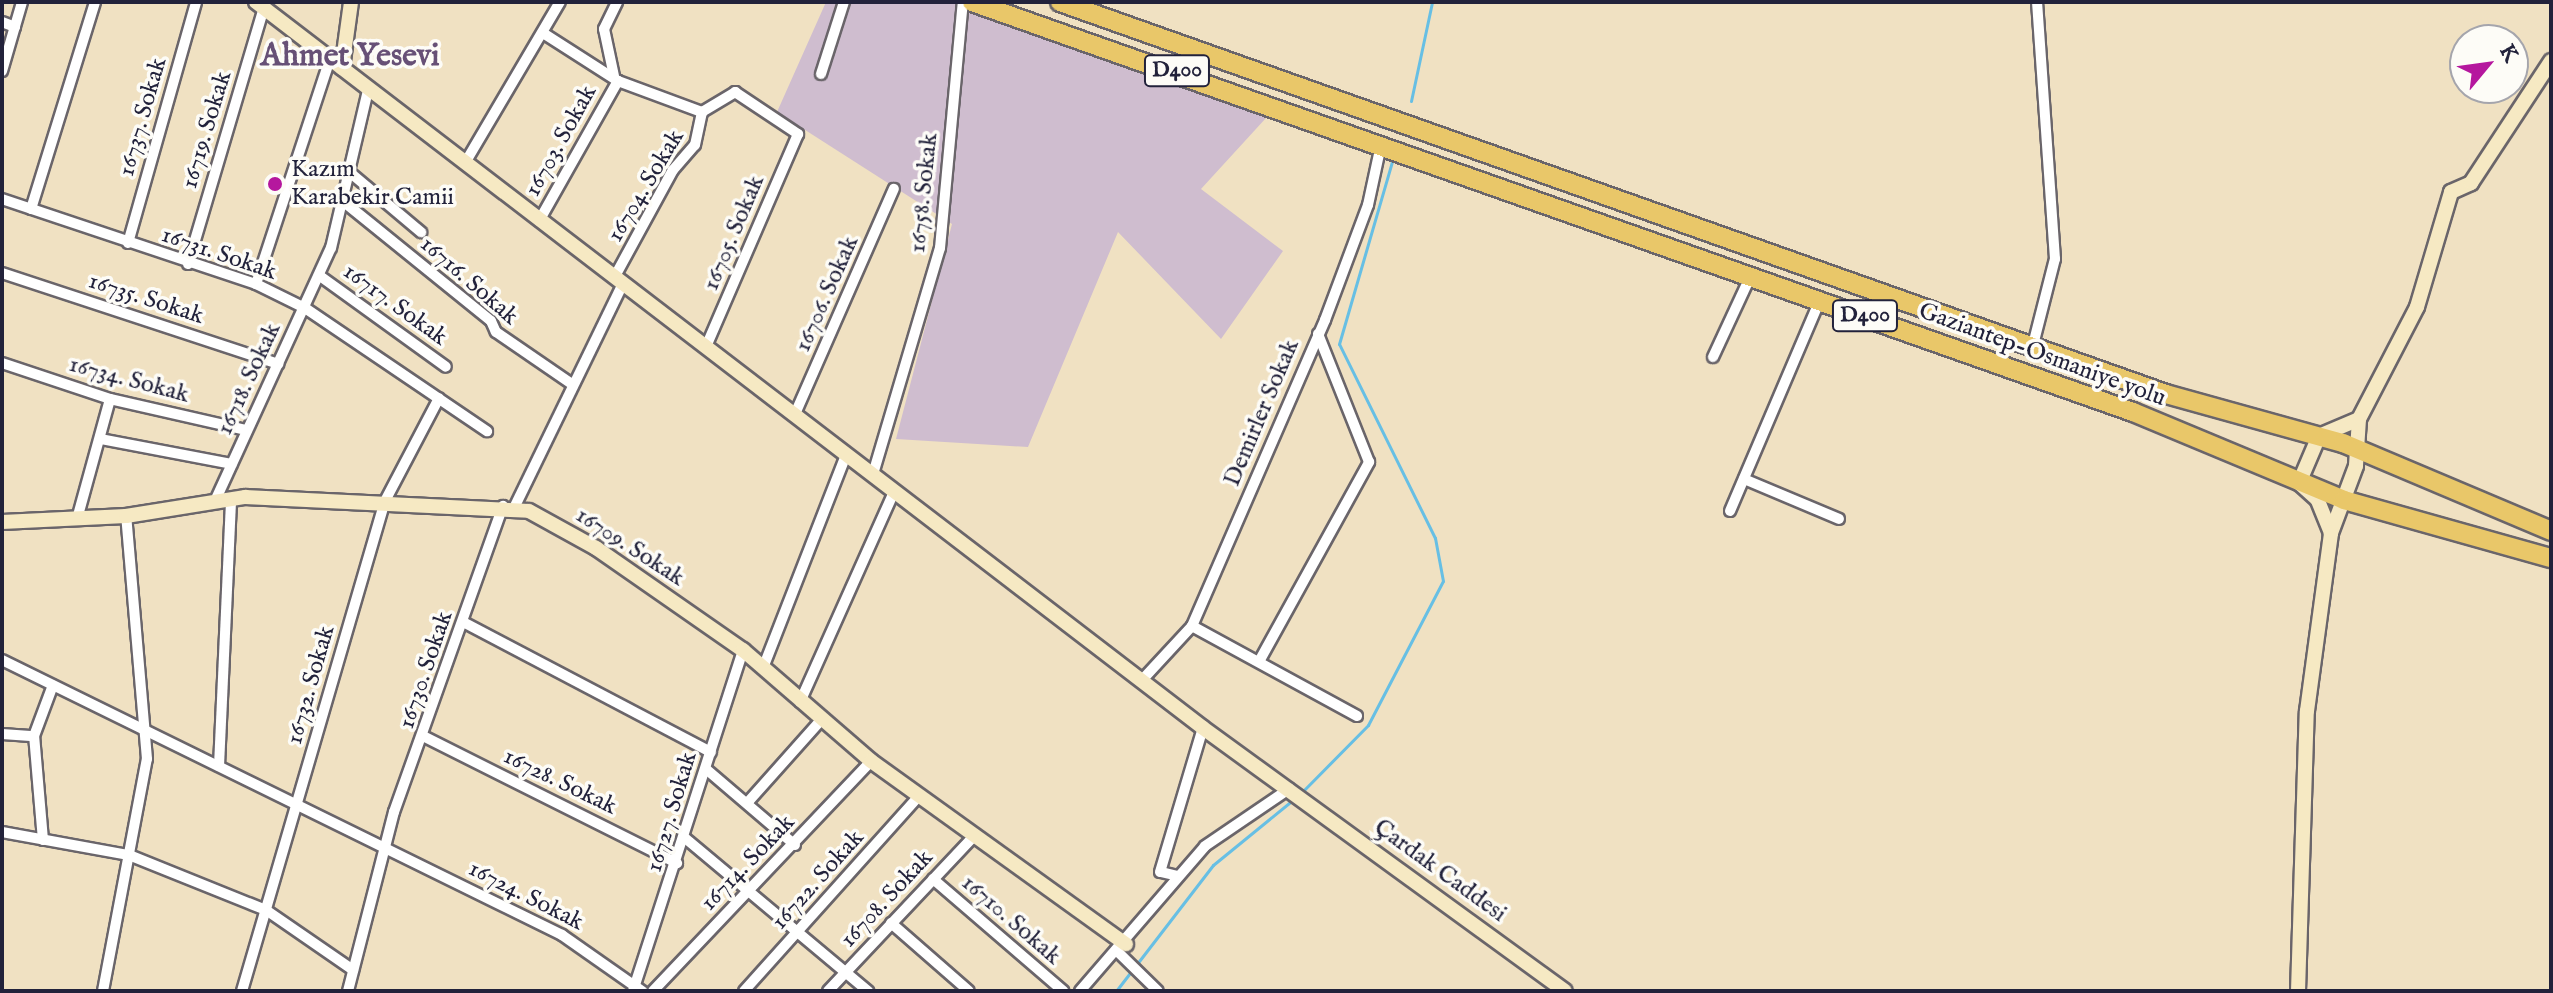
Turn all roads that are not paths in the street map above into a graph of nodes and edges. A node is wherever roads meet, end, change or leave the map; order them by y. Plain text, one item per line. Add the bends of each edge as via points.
1 (22, 2) edge
2 (95, 2) edge
3 (196, 2) edge
4 (351, 2) edge
5 (560, 2) edge
6 (617, 2) edge
7 (844, 2) edge
8 (963, 2) edge
9 (972, 2) edge
10 (1060, 2) edge
11 (2037, 2) edge
12 (260, 5) edge
13 (2, 22) edge
14 (15, 27) junction
15 (543, 33) junction
16 (2551, 61) edge
17 (336, 63) junction
18 (2, 71) edge
19 (821, 74) dead end
20 (616, 78) junction
21 (368, 90) junction
22 (702, 112) junction
23 (1381, 143) junction
24 (465, 163) junction
25 (347, 170) junction
26 (894, 189) dead end
27 (2, 199) edge
28 (344, 202) junction
29 (31, 209) junction
30 (539, 221) junction
31 (421, 232) dead end
32 (128, 243) junction
33 (188, 264) junction
34 (2, 273) edge
35 (1751, 275) junction
36 (320, 276) junction
37 (618, 281) junction
38 (256, 284) junction
39 (1820, 300) junction
40 (305, 308) junction
41 (1318, 334) junction
42 (2033, 345) junction
43 (706, 347) junction
44 (1713, 357) dead end
45 (2, 363) edge
46 (278, 364) junction
47 (446, 367) dead end
48 (572, 384) junction
49 (439, 398) junction
50 (110, 399) junction
51 (795, 414) junction
52 (2359, 419) junction
53 (247, 430) junction
54 (487, 431) dead end
55 (2319, 436) junction
56 (101, 439) junction
57 (2359, 450) junction
58 (846, 455) junction
59 (232, 464) junction
60 (873, 474) junction
61 (1744, 479) junction
62 (2299, 483) junction
63 (895, 490) junction
64 (231, 498) junction
65 (2344, 500) junction
66 (215, 501) junction
67 (385, 501) junction
68 (508, 507) junction
69 (1730, 511) dead end
70 (126, 516) junction
71 (77, 519) junction
72 (1839, 519) dead end
73 (2, 522) edge
74 (2551, 531) edge
75 (2331, 533) junction
76 (2551, 558) edge
77 (463, 622) junction
78 (1192, 626) junction
79 (743, 650) junction
80 (1261, 658) junction
81 (2, 660) edge
82 (763, 668) junction
83 (1143, 679) junction
84 (53, 685) junction
85 (800, 702) junction
86 (1357, 716) dead end
87 (821, 720) junction
88 (1203, 728) junction
89 (144, 729) junction
90 (2, 734) edge
91 (34, 736) junction
92 (425, 737) junction
93 (711, 752) junction
94 (871, 761) junction
95 (219, 766) junction
96 (706, 769) junction
97 (1292, 790) junction
98 (920, 795) junction
99 (748, 802) junction
100 (297, 804) junction
101 (2, 832) edge
102 (975, 835) junction
103 (685, 838) junction
104 (43, 840) junction
105 (795, 845) junction
106 (385, 846) junction
107 (129, 855) junction
108 (677, 863) junction
109 (1178, 876) junction
110 (933, 879) junction
111 (752, 888) junction
112 (266, 910) junction
113 (891, 923) junction
114 (800, 931) junction
115 (1122, 949) junction
116 (353, 970) junction
117 (847, 972) junction
118 (1149, 986) edge
119 (637, 989) edge
120 (103, 991) edge
121 (242, 991) edge
122 (348, 991) edge
123 (653, 991) edge
124 (744, 991) edge
125 (828, 991) edge
126 (868, 991) edge
127 (969, 991) edge
128 (1063, 991) edge
129 (1080, 991) edge
130 (1565, 991) edge
131 (2298, 991) edge

1 - 14 street
2 - 29 street
3 - 32 street, 16737. Sokak
4 - 17 street
5 - 15 street
6 - 20 street via 604,29
7 - 19 street
8 - 60 street, 16758. Sokak via 940,248
9 - 23 highway, D400
10 - 42 highway, Gaziantep-Osmaniye yolu / D400
11 - 42 street via 2055,259
12 - 17 street, Çardak Caddesi
12 - 33 street, 16719. Sokak
13 - 14 street
14 - 18 street
15 - 20 street
15 - 24 street
16 - 52 street via 2471,183 2451,192 2417,307
17 - 21 street, Çardak Caddesi
17 - 38 street
20 - 22 street
20 - 30 street, 16703. Sokak
21 - 24 street, Çardak Caddesi
21 - 25 street, 16718. Sokak
22 - 37 street, 16704. Sokak via 695,145 673,170
22 - 43 street, 16705. Sokak via 735,92 798,134
23 - 35 highway, Gaziantep-Osmaniye yolu / D400
23 - 41 street, Demirler Sokak via 1365,217
24 - 30 street, Çardak Caddesi
25 - 28 street, 16718. Sokak
25 - 31 street
26 - 51 street, 16706. Sokak
27 - 29 street, 16731. Sokak
28 - 36 street, 16718. Sokak
28 - 48 street, 16716. Sokak via 491,321 496,332
29 - 32 street, 16731. Sokak
30 - 37 street, Çardak Caddesi
32 - 33 street, 16731. Sokak
33 - 38 street, 16731. Sokak
34 - 46 street, 16735. Sokak
35 - 39 highway, Gaziantep-Osmaniye yolu / D400
35 - 44 street
36 - 40 street, 16718. Sokak
36 - 47 street, 16717. Sokak
37 - 43 street, Çardak Caddesi
37 - 48 street, 16730. Sokak
38 - 40 street, 16731. Sokak
39 - 61 street
39 - 62 highway, Gaziantep-Osmaniye yolu / D400 via 2133,412
40 - 46 street, 16718. Sokak
40 - 49 street, 16731. Sokak
41 - 78 street, Demirler Sokak
41 - 80 street via 1369,462
42 - 55 highway, Gaziantep-Osmaniye yolu / D400 via 2166,394
43 - 51 street, Çardak Caddesi
45 - 50 street, 16734. Sokak
46 - 53 street, 16718. Sokak
48 - 68 street, 16730. Sokak
49 - 54 street, 16731. Sokak
49 - 67 street, 16732. Sokak
50 - 53 street, 16734. Sokak
50 - 56 street
51 - 58 street, Çardak Caddesi
52 - 55 street
52 - 57 street
53 - 59 street, 16718. Sokak
55 - 57 highway, Gaziantep-Osmaniye yolu / D400
55 - 62 street
56 - 59 street
56 - 71 street
57 - 65 street
57 - 74 highway, Gaziantep-Osmaniye yolu / D400
58 - 60 street, Çardak Caddesi
58 - 82 street
59 - 66 street, 16718. Sokak
60 - 63 street, Çardak Caddesi
61 - 69 street
61 - 72 street
62 - 65 highway, Gaziantep-Osmaniye yolu / D400
62 - 75 street via 2317,499
63 - 83 street, Çardak Caddesi
63 - 85 street
64 - 66 street, 16709. Sokak
64 - 67 street, 16709. Sokak
64 - 95 street
65 - 75 street
65 - 76 highway, Gaziantep-Osmaniye yolu / D400
66 - 70 street, 16709. Sokak
67 - 68 street, 16709. Sokak
67 - 100 street, 16732. Sokak
68 - 77 street, 16730. Sokak
68 - 79 street, 16709. Sokak via 596,548
70 - 71 street, 16709. Sokak
70 - 89 street
71 - 73 street, 16709. Sokak
75 - 131 street via 2307,711
77 - 92 street, 16730. Sokak
77 - 93 street
78 - 80 street
78 - 83 street, Demirler Sokak
79 - 82 street, 16709. Sokak
79 - 93 street, 16727. Sokak
80 - 86 street
81 - 84 street, 16724. Sokak
82 - 85 street, 16709. Sokak
83 - 88 street, Çardak Caddesi
84 - 89 street, 16724. Sokak
84 - 91 street
85 - 87 street, 16709. Sokak
87 - 94 street, 16709. Sokak
87 - 99 street
88 - 97 street, Çardak Caddesi
88 - 109 street via 1160,872
89 - 95 street, 16724. Sokak
89 - 107 street via 147,759
90 - 91 street
91 - 104 street
92 - 106 street, 16730. Sokak
92 - 108 street, 16728. Sokak
93 - 96 street, 16727. Sokak
94 - 98 street, 16709. Sokak
94 - 105 street, 16714. Sokak
95 - 100 street, 16724. Sokak
96 - 99 street
96 - 103 street, 16727. Sokak
97 - 109 street via 1228,827
97 - 130 street, Çardak Caddesi
98 - 102 street, 16709. Sokak
98 - 114 street, 16722. Sokak
99 - 105 street
100 - 106 street, 16724. Sokak
100 - 112 street, 16732. Sokak
101 - 104 street
102 - 110 street, 16708. Sokak
102 - 115 street, 16709. Sokak
103 - 108 street, 16727. Sokak
103 - 111 street
104 - 107 street
105 - 111 street, 16714. Sokak
106 - 116 street, 16730. Sokak
106 - 119 street, 16724. Sokak via 562,935
107 - 112 street
107 - 120 street
108 - 119 street, 16727. Sokak
109 - 115 street
110 - 113 street, 16708. Sokak
110 - 128 street, 16710. Sokak
111 - 114 street
111 - 123 street, 16714. Sokak
112 - 116 street
112 - 121 street, 16732. Sokak
113 - 117 street, 16708. Sokak
113 - 127 street
114 - 117 street
114 - 124 street, 16722. Sokak
115 - 118 street
115 - 129 street
116 - 122 street, 16730. Sokak
117 - 125 street, 16708. Sokak
117 - 126 street

